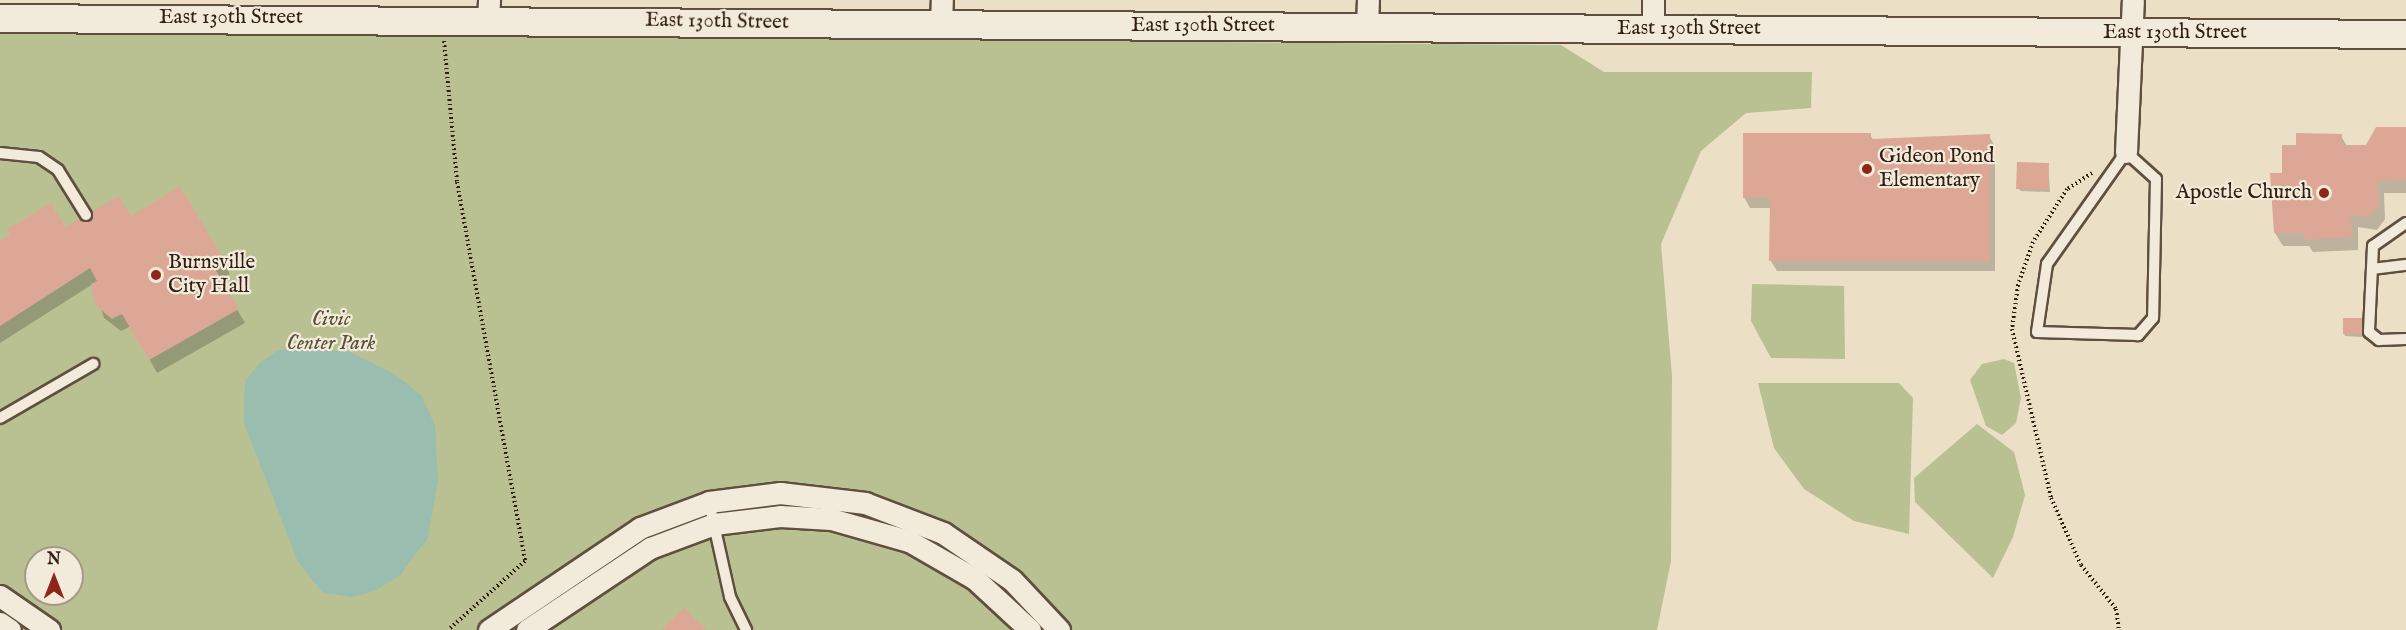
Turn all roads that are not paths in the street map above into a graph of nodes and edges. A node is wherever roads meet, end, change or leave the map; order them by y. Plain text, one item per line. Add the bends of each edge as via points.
1 (1368, 0) edge
2 (1653, 0) edge
3 (2133, 0) edge
4 (210, 9) edge
5 (488, 10) edge
6 (941, 12) edge
7 (0, 18) edge
8 (1367, 27) junction
9 (1653, 29) junction
10 (2133, 33) junction
11 (2406, 34) edge
12 (2126, 152) junction
13 (0, 153) edge
14 (86, 214) dead end
15 (2406, 223) edge
16 (2406, 265) edge
17 (2372, 269) junction
18 (2406, 339) edge
19 (93, 364) dead end
20 (0, 418) edge
21 (710, 502) junction
22 (714, 524) junction
23 (0, 596) edge
24 (0, 623) edge
25 (10, 630) edge
26 (49, 630) edge
27 (489, 630) edge
28 (527, 630) edge
29 (746, 630) edge
30 (1030, 630) edge
31 (1059, 630) edge

1 - 8 street
2 - 9 street
3 - 10 street
4 - 5 street, East 130th Street via 442,19
4 - 7 street, East 130th Street
5 - 6 street, East 130th Street
6 - 8 street, East 130th Street
8 - 9 street, East 130th Street
9 - 10 street, East 130th Street
10 - 11 street, East 130th Street
10 - 12 street
12 - 12 lane via 2156,179 2153,318 2138,335 2037,332 2047,264
13 - 14 lane via 39,157 58,170
15 - 17 lane via 2376,240
16 - 17 lane
17 - 18 lane via 2372,337
19 - 20 lane
21 - 22 lane
21 - 27 street via 609,545
21 - 31 street via 805,494 891,510 980,556 1012,580
22 - 28 street via 621,563
22 - 29 lane via 730,597
22 - 30 street via 804,516 884,532 952,563
23 - 26 street
24 - 25 street

